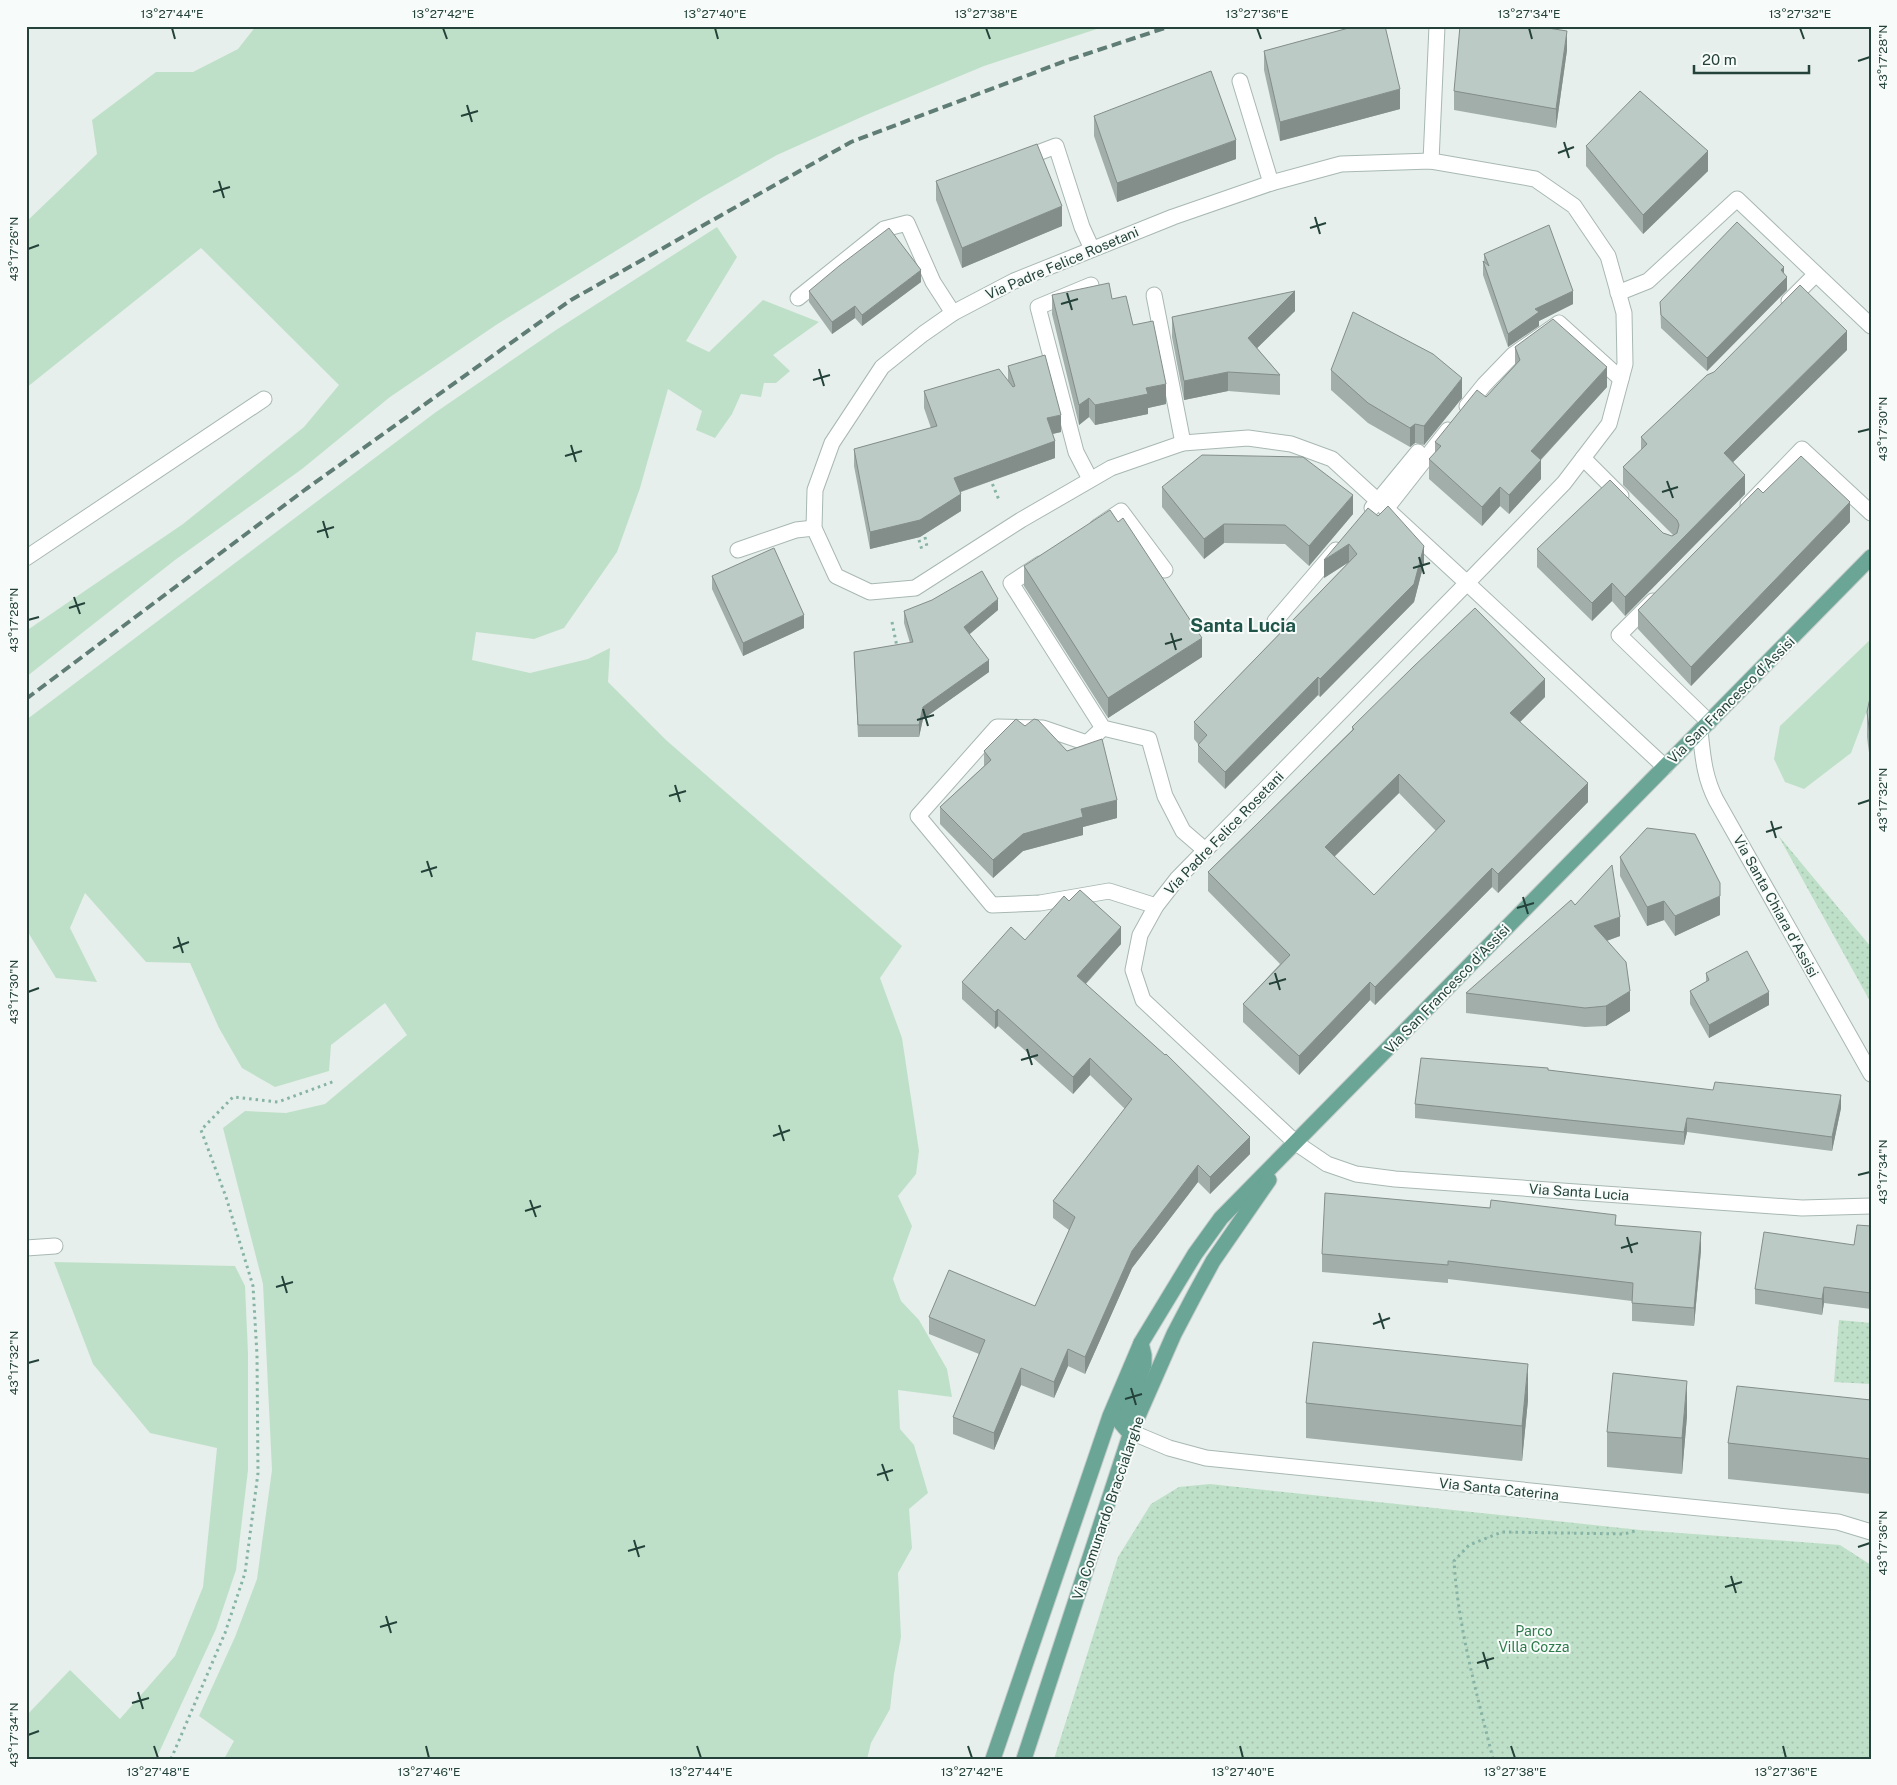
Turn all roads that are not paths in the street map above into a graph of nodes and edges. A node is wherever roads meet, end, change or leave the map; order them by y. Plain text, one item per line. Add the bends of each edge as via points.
1 (1437, 26) edge
2 (1240, 81) dead end
3 (1431, 161) junction
4 (1010, 163) edge
5 (1271, 183) junction
6 (1092, 250) junction
7 (1816, 274) junction
8 (1091, 285) edge
9 (1618, 293) junction
10 (1154, 295) dead end
11 (798, 298) dead end
12 (1782, 308) edge
13 (953, 312) junction
14 (1871, 326) edge
15 (1621, 379) junction
16 (264, 400) dead end
17 (1183, 444) junction
18 (1583, 458) junction
19 (1090, 479) junction
20 (1382, 505) junction
21 (1631, 506) edge
22 (1871, 513) edge
23 (1365, 516) edge
24 (1735, 518) edge
25 (814, 528) junction
26 (1082, 537) edge
27 (1346, 538) edge
28 (738, 550) dead end
29 (1871, 557) edge
30 (26, 558) edge
31 (1050, 558) edge
32 (1165, 570) dead end
33 (1467, 584) junction
34 (1660, 593) edge
35 (1275, 621) dead end
36 (1705, 726) junction
37 (1102, 728) junction
38 (1665, 767) junction
39 (1205, 850) junction
40 (1156, 906) junction
41 (1871, 1074) edge
42 (1296, 1142) junction
43 (1871, 1206) edge
44 (55, 1246) dead end
45 (26, 1248) edge
46 (1141, 1343) junction
47 (1131, 1432) junction
48 (1102, 1441) joint
49 (1871, 1532) edge
50 (993, 1759) edge
51 (1024, 1759) edge

1 - 3 street
2 - 5 street
3 - 5 street, Via Padre Felice Rosetani via 1341,164
3 - 9 street, Via Padre Felice Rosetani via 1535,179 1574,206 1608,256
4 - 6 street via 1056,146
5 - 6 street, Via Padre Felice Rosetani via 1173,217
6 - 13 street, Via Padre Felice Rosetani via 1014,281
7 - 9 street via 1737,199 1648,281
7 - 12 street
7 - 14 street
8 - 19 street via 1038,307 1076,452
9 - 15 street, Via Padre Felice Rosetani via 1624,313 1625,364
10 - 17 street
11 - 13 street via 884,229 907,223 933,282
13 - 25 street, Via Padre Felice Rosetani via 882,367 832,443 815,490
15 - 18 street, Via Padre Felice Rosetani via 1608,424
15 - 20 street via 1559,323 1513,355 1452,420
16 - 30 street
17 - 19 street, Via Padre Felice Rosetani via 1111,468
17 - 20 street, Via Padre Felice Rosetani via 1248,438 1291,444 1332,459
18 - 21 street
18 - 33 street, Via Padre Felice Rosetani via 1564,483
19 - 25 street, Via Padre Felice Rosetani via 915,588 870,592 836,576
20 - 23 street
20 - 33 street, Via Padre Felice Rosetani
22 - 24 street via 1802,449
25 - 28 street via 796,530
26 - 32 street via 1121,511
27 - 35 street
29 - 36 main road, Via San Francesco d'Assisi
31 - 37 street via 1010,583
33 - 38 street, Via Padre Felice Rosetani
33 - 39 street, Via Padre Felice Rosetani
34 - 36 street via 1619,634
36 - 38 main road, Via San Francesco d'Assisi
36 - 41 street, Via Santa Chiara d'Assisi via 1703,765 1708,784
37 - 39 street via 1148,739 1165,796 1183,831
37 - 40 street via 1087,743 1044,728 997,727 918,816 992,904 1040,903 1109,891
38 - 42 main road, Via San Francesco d'Assisi
39 - 40 street, Via Padre Felice Rosetani
40 - 42 street, Via Padre Felice Rosetani via 1140,935 1133,970 1143,1000
42 - 43 street, Via Santa Lucia via 1327,1164 1356,1174 1395,1179 1802,1208
42 - 46 main road, Via San Francesco d'Assisi via 1221,1218
42 - 47 main road, Via Comunardo Braccialarghe via 1213,1261 1174,1334
44 - 45 street
46 - 47 main road via 1144,1365 1121,1423
46 - 48 main road, Via San Francesco d'Assisi
47 - 49 street, Via Santa Caterina via 1168,1448 1206,1458 1838,1522
47 - 51 main road, Via Comunardo Braccialarghe
48 - 50 main road, Via Comunardo Braccialarghe

